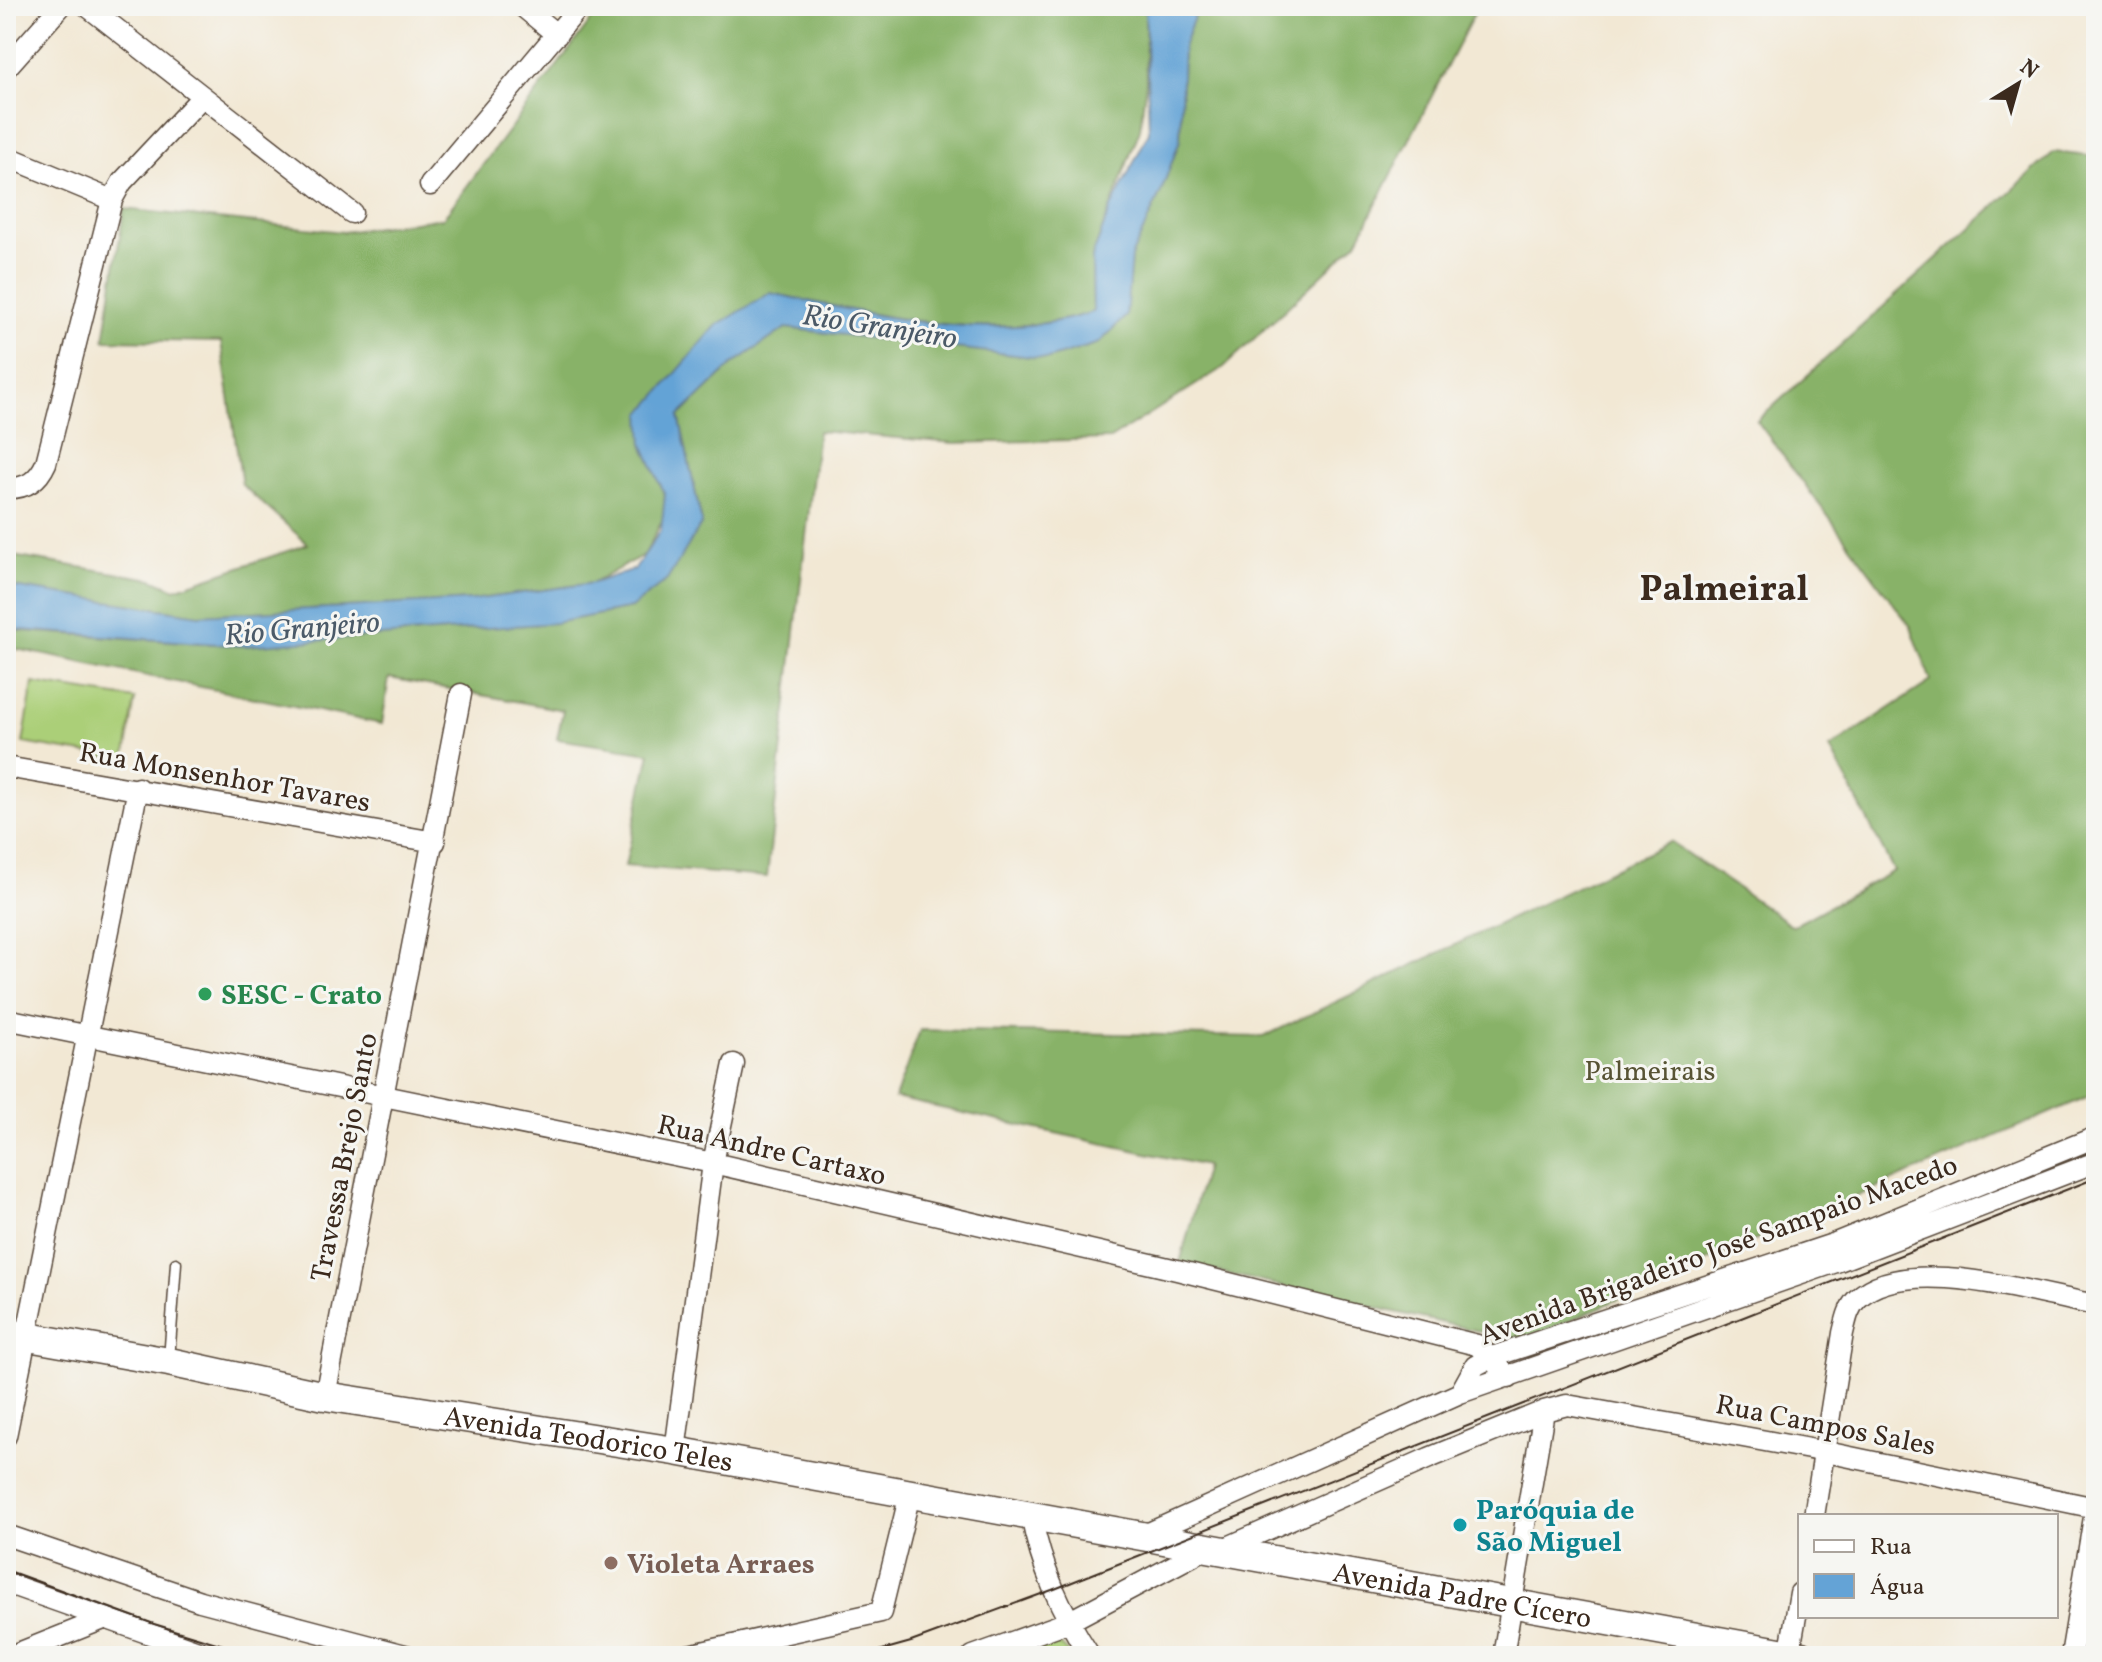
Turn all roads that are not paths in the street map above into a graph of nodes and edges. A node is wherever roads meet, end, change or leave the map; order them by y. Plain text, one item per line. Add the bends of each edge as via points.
1 (61, 6) edge
2 (87, 6) edge
3 (522, 6) edge
4 (580, 6) edge
5 (557, 35) junction
6 (6, 68) edge
7 (201, 98) junction
8 (6, 156) edge
9 (430, 185) dead end
10 (112, 200) junction
11 (352, 213) dead end
12 (6, 488) edge
13 (461, 694) dead end
14 (6, 767) edge
15 (138, 788) junction
16 (435, 842) junction
17 (6, 1019) edge
18 (88, 1034) junction
19 (734, 1064) dead end
20 (383, 1093) junction
21 (2096, 1137) edge
22 (2096, 1162) edge
23 (713, 1163) junction
24 (2000, 1177) junction
25 (2007, 1196) junction
26 (176, 1263) dead end
27 (2096, 1305) edge
28 (16, 1335) edge
29 (1492, 1357) junction
30 (169, 1362) junction
31 (1509, 1377) junction
32 (1460, 1393) junction
33 (325, 1396) junction
34 (1544, 1411) junction
35 (6, 1436) edge
36 (675, 1451) junction
37 (1826, 1452) junction
38 (910, 1494) junction
39 (2096, 1507) edge
40 (1814, 1514) edge
41 (1031, 1515) junction
42 (6, 1535) edge
43 (1142, 1536) junction
44 (1173, 1542) joint
45 (1214, 1549) junction
46 (6, 1583) edge
47 (1511, 1602) junction
48 (1798, 1611) edge
49 (106, 1618) junction
50 (1068, 1622) junction
51 (1793, 1655) edge
52 (11, 1656) edge
53 (212, 1656) edge
54 (409, 1656) edge
55 (684, 1656) edge
56 (973, 1656) edge
57 (1090, 1656) edge
58 (1503, 1656) edge
59 (2071, 1656) edge

1 - 6 street
2 - 7 street
3 - 5 street
4 - 5 street
5 - 9 street
7 - 10 street via 122,182
7 - 11 street
8 - 10 street
10 - 12 street via 46,463 26,486
13 - 16 street, Travessa Brejo Santo
14 - 15 street, Rua Monsenhor Tavares
15 - 16 street, Rua Monsenhor Tavares
15 - 18 street
16 - 20 street, Travessa Brejo Santo
17 - 18 street, Rua Andre Cartaxo
18 - 20 street, Rua Andre Cartaxo
18 - 28 street
19 - 23 street
20 - 23 street, Rua Andre Cartaxo
20 - 33 street, Travessa Brejo Santo
21 - 24 street, Avenida Brigadeiro José Sampaio Macedo
22 - 25 street, Avenida Brigadeiro José Sampaio Macedo
23 - 29 street, Rua Andre Cartaxo via 1177,1270 1477,1345
23 - 36 street
24 - 25 street
24 - 29 street, Avenida Brigadeiro José Sampaio Macedo via 1833,1244
25 - 31 street, Avenida Brigadeiro José Sampaio Macedo
26 - 30 lane
27 - 37 street via 1937,1277 1892,1281 1858,1298 1843,1333
28 - 30 main road, Avenida Teodorico Teles
28 - 35 street
29 - 31 street, Rua Andre Cartaxo
29 - 32 street, Avenida Brigadeiro José Sampaio Macedo via 1475,1366
30 - 33 main road, Avenida Teodorico Teles
31 - 32 street, Avenida Brigadeiro José Sampaio Macedo
32 - 43 street, Avenida Brigadeiro José Sampaio Macedo
33 - 36 main road, Avenida Teodorico Teles
34 - 37 street, Rua Campos Sales via 1588,1407
34 - 45 street
34 - 47 street
36 - 38 main road, Avenida Teodorico Teles
37 - 39 street, Rua Campos Sales
37 - 40 street
38 - 41 main road, Avenida Teodorico Teles
38 - 55 street via 881,1612
39 - 59 street
41 - 43 main road, Avenida Teodorico Teles
41 - 50 street via 1038,1554
42 - 54 street via 200,1601
43 - 44 main road, Avenida Teodorico Teles
44 - 45 main road, Avenida Padre Cícero
45 - 47 main road, Avenida Padre Cícero
45 - 50 street
46 - 49 street
47 - 51 main road, Avenida Padre Cícero
47 - 58 street
48 - 51 street
49 - 52 street
49 - 53 street
50 - 56 street
50 - 57 street

